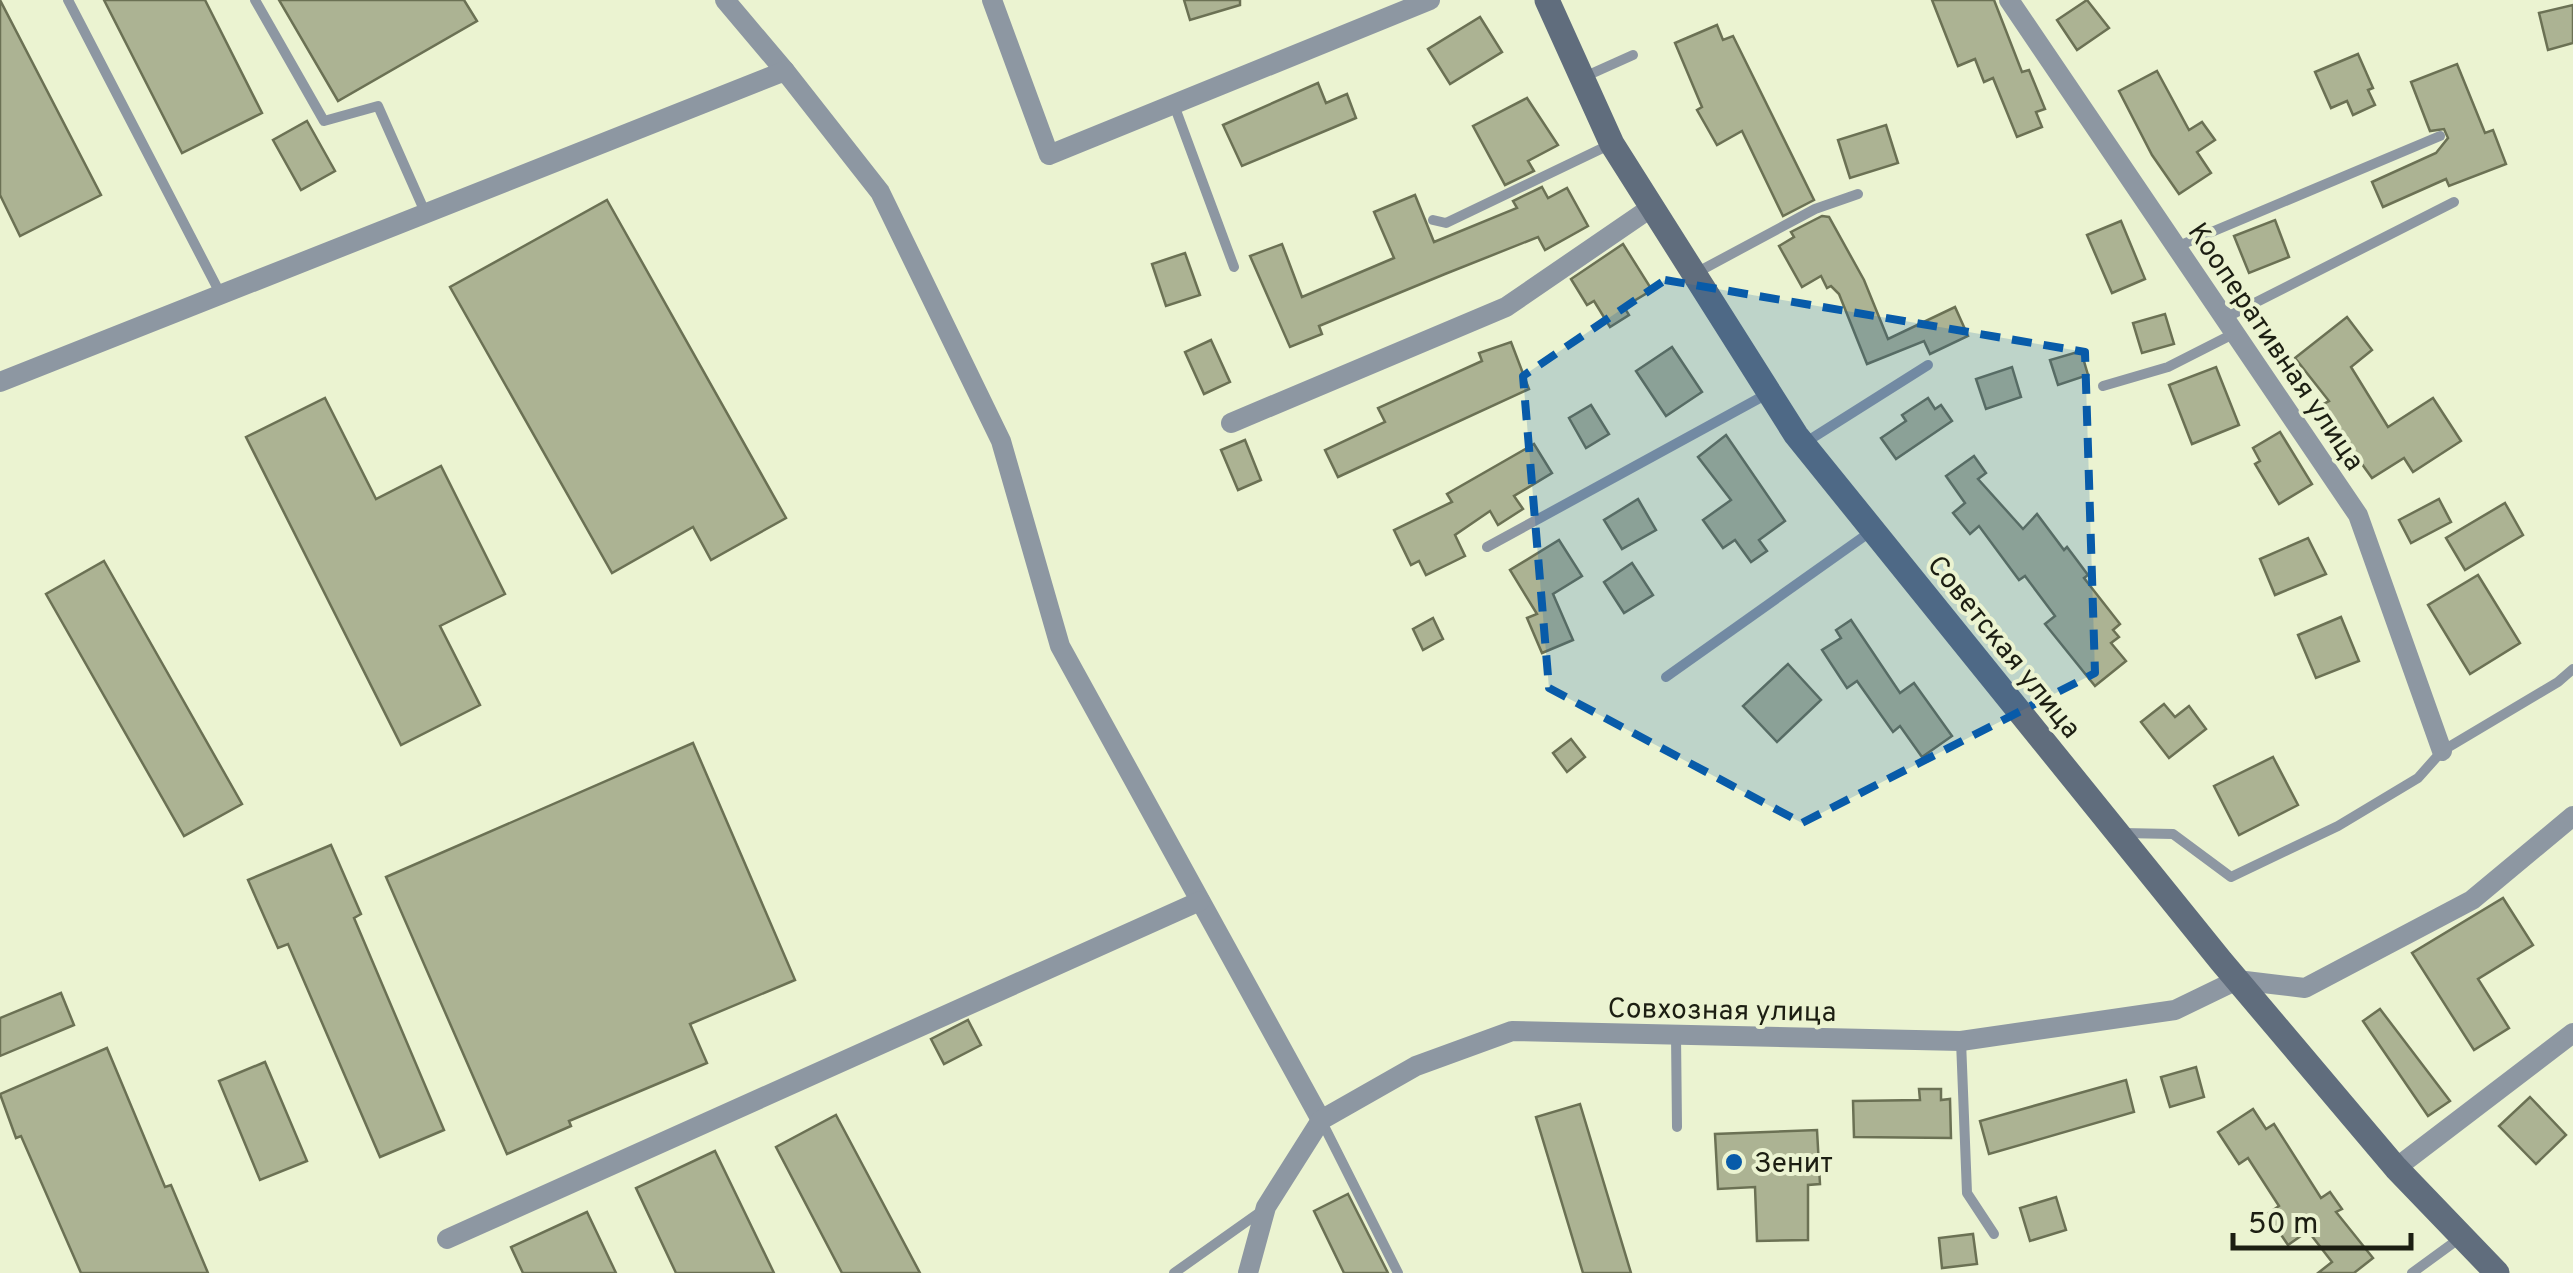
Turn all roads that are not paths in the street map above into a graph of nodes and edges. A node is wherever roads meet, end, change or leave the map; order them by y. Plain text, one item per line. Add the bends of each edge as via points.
1 (68, 0) edge
2 (255, 0) edge
3 (724, 0) edge
4 (992, 0) edge
5 (1430, 0) edge
6 (1546, 0) edge
7 (2009, 0) edge
8 (1633, 55) dead end
9 (785, 70) junction
10 (1582, 78) junction
11 (1174, 105) junction
12 (2440, 136) dead end
13 (1612, 144) junction
14 (1858, 194) dead end
15 (2454, 202) dead end
16 (1652, 207) junction
17 (425, 212) junction
18 (1433, 220) dead end
19 (2176, 247) junction
20 (1234, 267) dead end
21 (1694, 274) junction
22 (220, 293) junction
23 (2230, 326) junction
24 (1928, 364) dead end
25 (0, 382) edge
26 (2103, 386) dead end
27 (1769, 393) junction
28 (1230, 423) dead end
29 (1803, 444) junction
30 (1873, 530) junction
31 (1488, 548) dead end
32 (2573, 668) edge
33 (1666, 677) dead end
34 (2442, 752) junction
35 (2573, 816) edge
36 (2117, 833) junction
37 (1200, 901) junction
38 (2229, 971) junction
39 (2573, 1033) edge
40 (1676, 1036) junction
41 (1962, 1042) junction
42 (1320, 1120) junction
43 (1677, 1127) dead end
44 (2396, 1168) junction
45 (1266, 1207) junction
46 (1994, 1234) dead end
47 (2462, 1236) junction
48 (447, 1240) dead end
49 (1174, 1273) edge
50 (1248, 1273) edge
51 (1398, 1273) edge
52 (2412, 1273) edge
53 (2497, 1273) edge

1 - 22 lane
2 - 17 lane via 324,121 378,106
3 - 9 street
4 - 11 street via 1049,155
5 - 11 street
6 - 10 street, Советская улица
7 - 19 street, Кооперативная улица
8 - 10 lane
9 - 17 street
9 - 37 street via 880,192 1001,441 1060,646
10 - 13 street, Советская улица
11 - 20 lane
12 - 19 lane
13 - 16 street, Советская улица
13 - 18 lane via 1446,223
14 - 21 lane via 1815,209
15 - 23 lane
16 - 21 street, Советская улица
16 - 28 street via 1506,307
17 - 22 street
19 - 23 street, Кооперативная улица
21 - 27 street, Советская улица
22 - 25 street
23 - 26 lane via 2168,366
23 - 34 street, Кооперативная улица via 2358,514
24 - 29 lane
27 - 29 street, Советская улица
27 - 31 lane
29 - 30 street, Советская улица
30 - 33 lane
30 - 36 street, Советская улица
32 - 34 lane
34 - 36 lane via 2418,778 2338,826 2231,877 2173,834
35 - 38 street via 2472,900 2305,988
36 - 38 street, Советская улица
37 - 42 street
37 - 48 street
38 - 41 street, Совхозная улица via 2175,1010
38 - 44 street, Советская улица
39 - 44 street
40 - 41 street, Совхозная улица
40 - 42 street, Совхозная улица via 1512,1031 1416,1066
40 - 43 lane
41 - 46 lane via 1967,1193
42 - 45 street, Совхозная улица
42 - 51 lane
44 - 47 street, Советская улица
45 - 49 lane
45 - 50 street, Совхозная улица
47 - 52 lane
47 - 53 street, Советская улица

